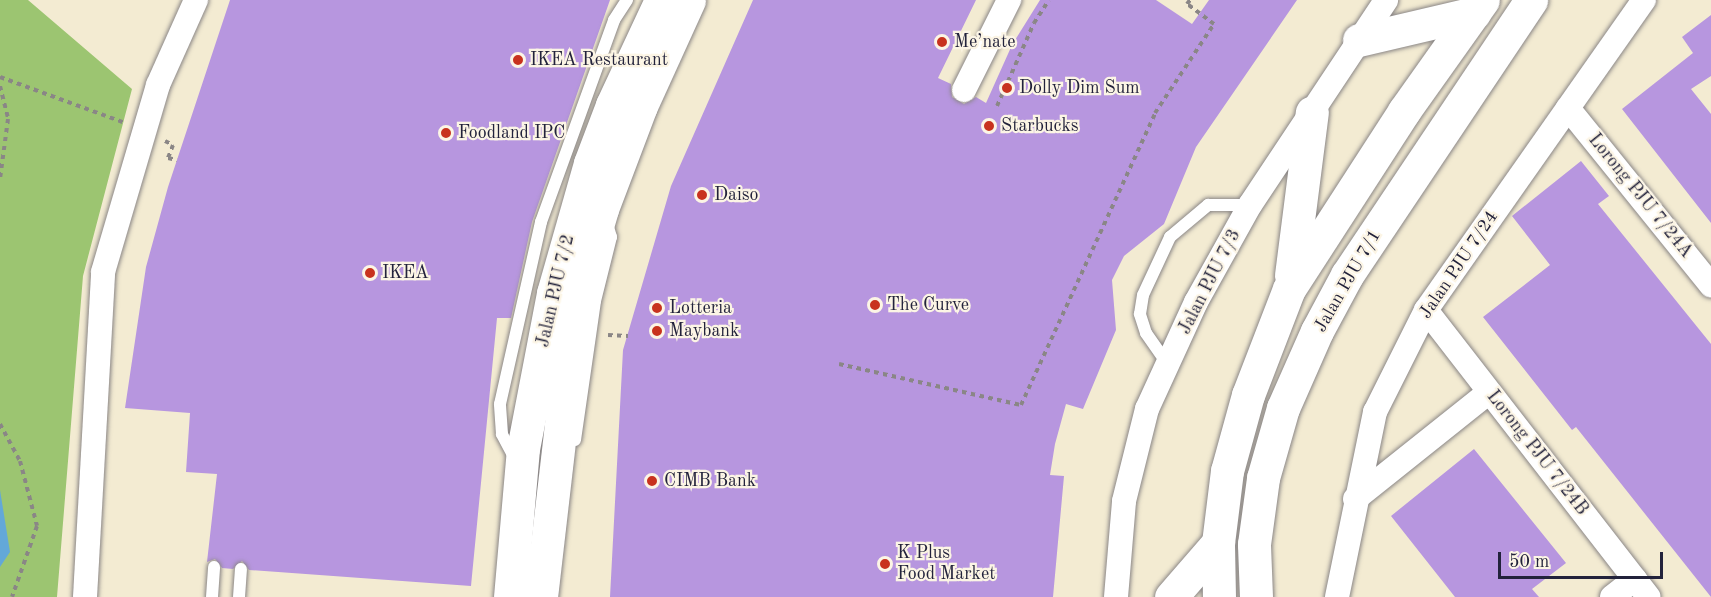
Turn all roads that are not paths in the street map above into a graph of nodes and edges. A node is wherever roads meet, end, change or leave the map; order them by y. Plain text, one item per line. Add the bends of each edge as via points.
1 (196, 0) edge
2 (627, 0) edge
3 (661, 0) edge
4 (689, 0) edge
5 (1009, 0) edge
6 (1386, 0) edge
7 (1531, 0) edge
8 (1644, 0) edge
9 (1478, 6) edge
10 (1359, 40) junction
11 (964, 90) dead end
12 (1568, 108) junction
13 (1312, 112) junction
14 (1250, 205) junction
15 (1711, 285) edge
16 (1289, 289) junction
17 (1426, 310) junction
18 (1169, 367) junction
19 (1489, 392) junction
20 (521, 471) junction
21 (1355, 499) junction
22 (1218, 543) junction
23 (214, 567) dead end
24 (242, 569) dead end
25 (1642, 588) edge
26 (85, 597) edge
27 (212, 597) edge
28 (240, 597) edge
29 (510, 597) edge
30 (541, 597) edge
31 (1116, 597) edge
32 (1171, 597) edge
33 (1219, 597) edge
34 (1256, 597) edge
35 (1337, 597) edge
36 (1612, 597) edge

1 - 26 street via 158,85 103,272
2 - 20 lane via 614,20 541,222 519,319 500,420 502,434
3 - 20 street, Jalan PJU 7/2 via 612,105 571,228 553,293
4 - 30 street, Jalan PJU 7/2 via 655,70 602,209 575,301
5 - 11 street
6 - 10 street, Jalan PJU 7/3
7 - 34 street, Jalan PJU 7/1 via 1347,275 1317,331 1282,408 1263,478 1254,544
8 - 12 street, Jalan PJU 7/24
9 - 10 street
9 - 16 street
10 - 13 street, Jalan PJU 7/3
12 - 15 street, Lorong PJU 7/24A
12 - 17 street, Jalan PJU 7/24
13 - 14 street, Jalan PJU 7/3
13 - 16 street
14 - 18 street, Jalan PJU 7/3 via 1196,302
14 - 18 lane via 1208,205 1170,237 1143,295 1140,314 1146,333
16 - 22 street via 1248,395 1227,471
17 - 19 street, Lorong PJU 7/24B
17 - 21 street, Jalan PJU 7/24 via 1375,412
18 - 31 street, Jalan PJU 7/3 via 1148,409 1132,459 1124,501
19 - 21 street
19 - 25 street, Lorong PJU 7/24B
20 - 29 street, Jalan PJU 7/2
21 - 35 street, Jalan PJU 7/24
22 - 32 street
22 - 33 street
23 - 27 lane
24 - 28 lane
25 - 36 street

